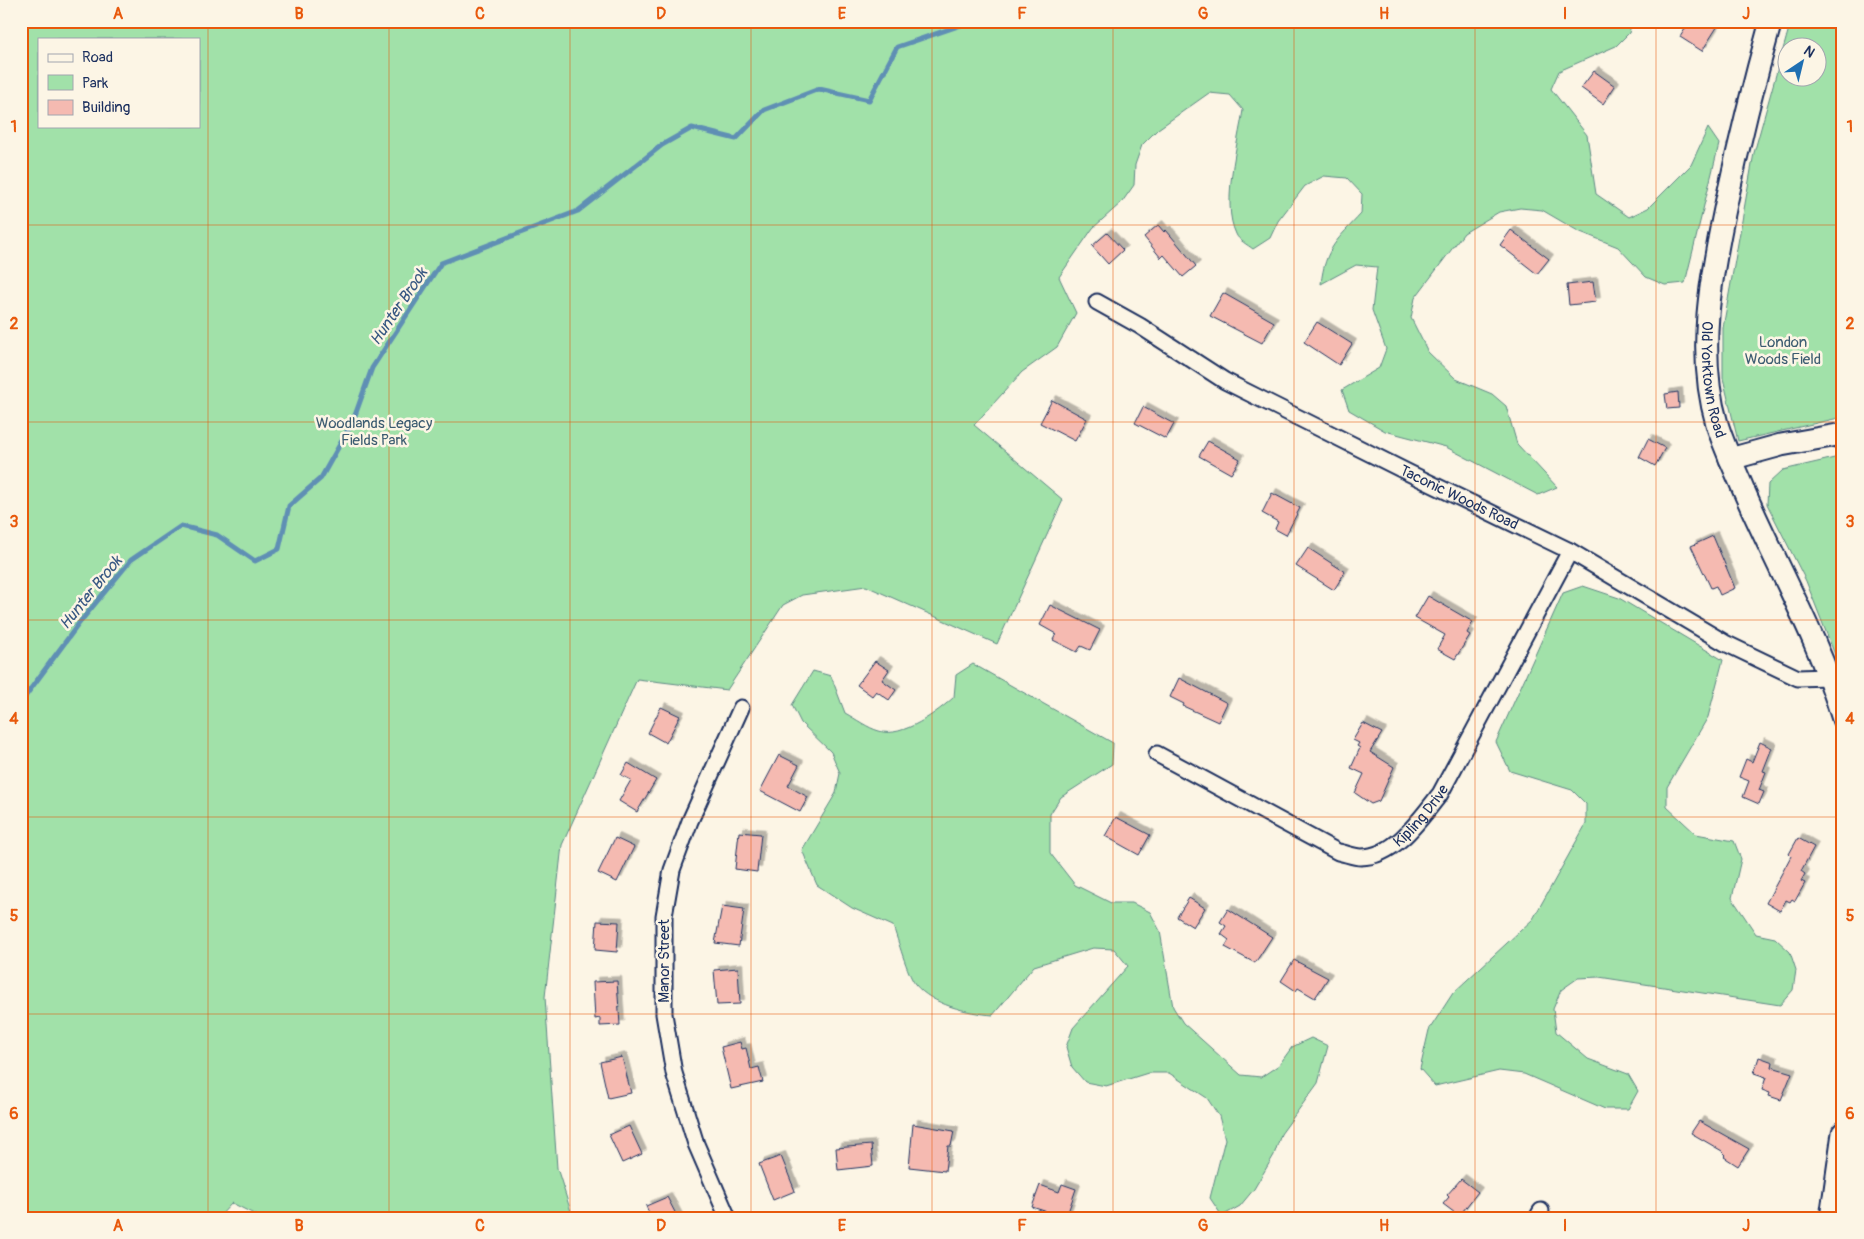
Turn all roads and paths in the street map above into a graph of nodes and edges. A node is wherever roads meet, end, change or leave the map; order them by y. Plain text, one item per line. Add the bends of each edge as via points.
1 (1771, 21) edge
2 (1097, 302) dead end
3 (1843, 434) edge
4 (1730, 459) junction
5 (1570, 551) junction
6 (1827, 677) junction
7 (741, 708) dead end
8 (1843, 719) edge
9 (1158, 754) dead end
10 (1843, 1133) edge
11 (728, 1218) edge
12 (1831, 1218) edge

1 - 4 main road, Old Yorktown Road via 1742,127 1722,222 1706,335 1706,356 1717,424
2 - 5 street, Taconic Woods Road via 1225,381
3 - 4 main road via 1781,445
4 - 6 main road, Old Yorktown Road via 1768,546 1805,619
5 - 6 street, Taconic Woods Road via 1725,643 1782,672 1798,678
5 - 9 street, Kipling Drive via 1440,794 1415,826 1394,844 1374,855 1360,857 1338,852
6 - 8 main road, Old Yorktown Road
7 - 11 street, Manor Street via 687,829 672,870 664,916 664,1014 674,1073 696,1144
10 - 12 main road

